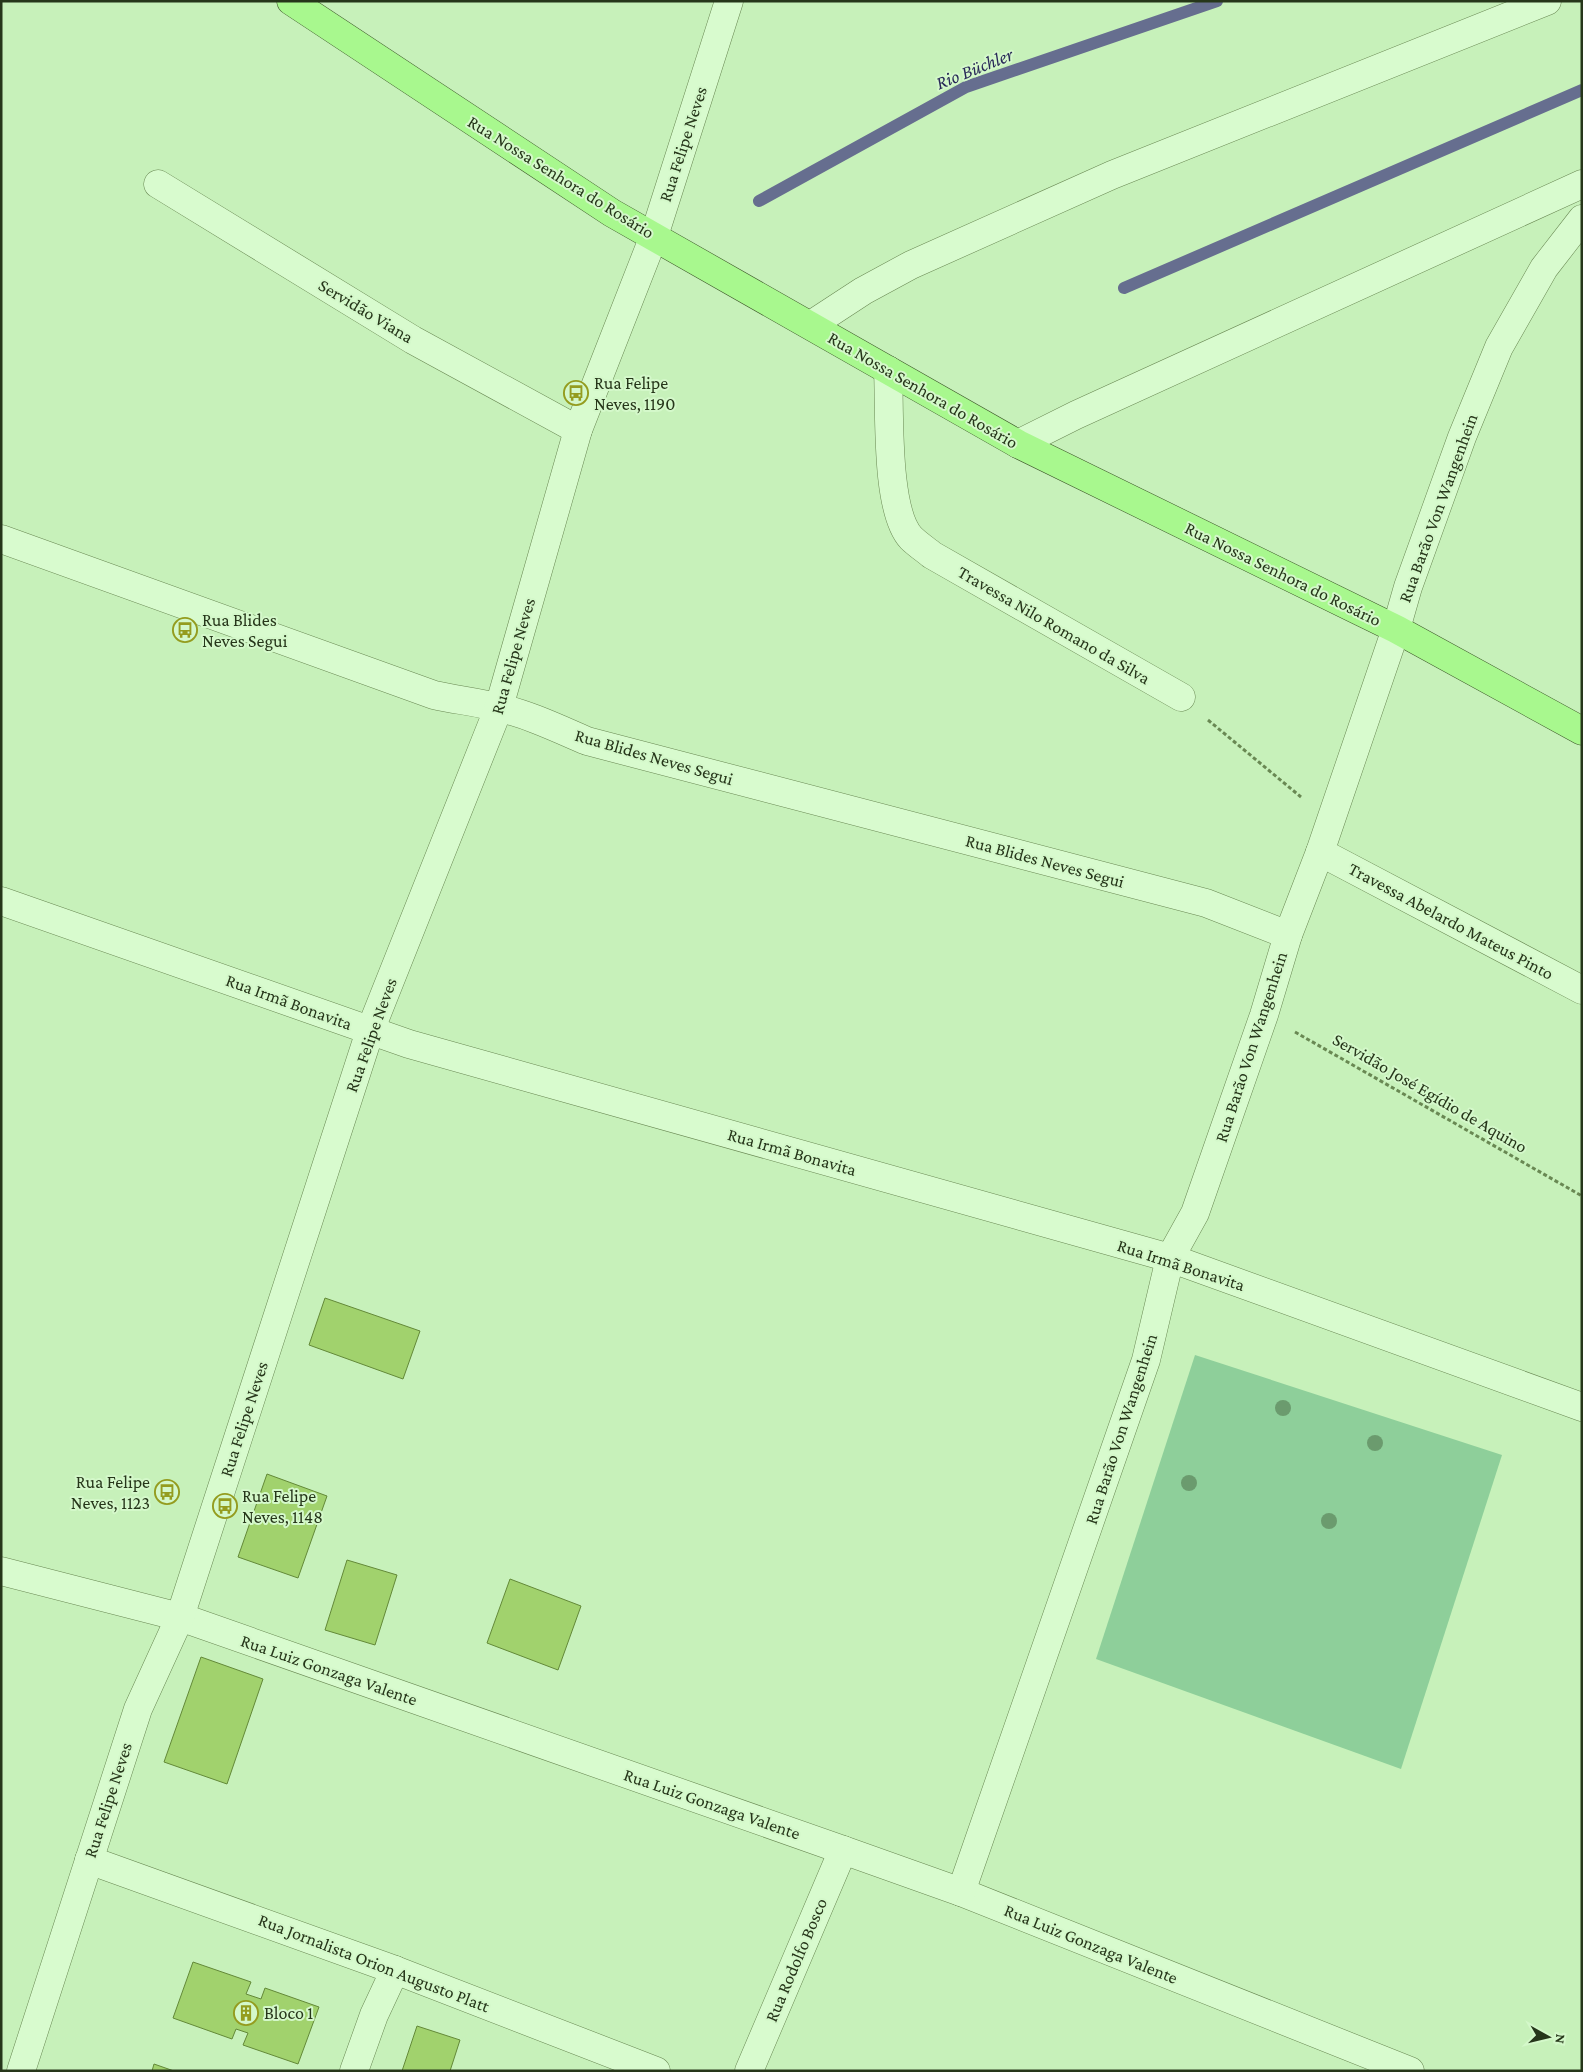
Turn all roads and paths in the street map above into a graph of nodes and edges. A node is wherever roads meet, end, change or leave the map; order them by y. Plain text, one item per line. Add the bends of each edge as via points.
1 (291, 1) edge
2 (728, 1) edge
3 (1547, 1) edge
4 (158, 184) dead end
5 (1582, 184) edge
6 (1582, 219) edge
7 (654, 236) junction
8 (810, 326) junction
9 (888, 370) junction
10 (578, 430) junction
11 (1018, 444) junction
12 (1, 539) edge
13 (1396, 629) junction
14 (1181, 697) joint
15 (499, 707) junction
16 (1582, 731) edge
17 (1330, 822) junction
18 (1320, 852) junction
19 (1, 901) edge
20 (1288, 935) junction
21 (1582, 990) edge
22 (1264, 1015) junction
23 (370, 1031) junction
24 (1582, 1196) edge
25 (1170, 1258) junction
26 (1582, 1407) edge
27 (1, 1571) edge
28 (180, 1617) junction
29 (843, 1850) junction
30 (89, 1860) junction
31 (961, 1892) junction
32 (395, 1970) junction
33 (21, 2071) edge
34 (354, 2071) edge
35 (656, 2071) edge
36 (749, 2071) edge
37 (1410, 2071) edge

1 - 7 main road, Rua Nossa Senhora do Rosário via 612,213
2 - 7 street, Rua Felipe Neves
3 - 8 street via 1112,175 911,265 863,291
4 - 10 street, Servidão Viana via 413,340
5 - 11 street
6 - 13 street, Rua Barão Von Wangenhein via 1544,268 1499,347 1462,437
7 - 8 main road, Rua Nossa Senhora do Rosário
7 - 10 street, Rua Felipe Neves
8 - 9 main road, Rua Nossa Senhora do Rosário
9 - 11 main road, Rua Nossa Senhora do Rosário
9 - 14 street, Travessa Nilo Romano da Silva via 893,480 898,512 911,538 932,555
10 - 15 street, Rua Felipe Neves
11 - 13 main road, Rua Nossa Senhora do Rosário
12 - 15 street, Rua Blides Neves Segui via 434,695
13 - 16 main road, Rua Nossa Senhora do Rosário
13 - 17 street, Rua Barão Von Wangenhein
14 - 17 path
15 - 20 street, Rua Blides Neves Segui via 588,742 1206,903
15 - 23 street, Rua Felipe Neves
17 - 18 street, Rua Barão Von Wangenhein
18 - 20 street, Rua Barão Von Wangenhein
18 - 21 street, Travessa Abelardo Mateus Pinto
19 - 23 street, Rua Irmã Bonavita
20 - 22 street, Rua Barão Von Wangenhein
22 - 24 path, Servidão José Egídio de Aquino
22 - 25 street, Rua Barão Von Wangenhein via 1195,1213
23 - 25 street, Rua Irmã Bonavita
23 - 28 street, Rua Felipe Neves
25 - 26 street, Rua Irmã Bonavita
25 - 31 street, Rua Barão Von Wangenhein via 1146,1360
27 - 28 street, Rua Luiz Gonzaga Valente
28 - 29 street, Rua Luiz Gonzaga Valente
28 - 30 street, Rua Felipe Neves via 138,1709
29 - 31 street, Rua Luiz Gonzaga Valente
29 - 36 street, Rua Rodolfo Bosco
30 - 32 street, Rua Jornalista Orion Augusto Platt
30 - 33 street, Rua Felipe Neves
31 - 37 street, Rua Luiz Gonzaga Valente
32 - 34 street via 374,2015
32 - 35 street, Rua Jornalista Orion Augusto Platt

